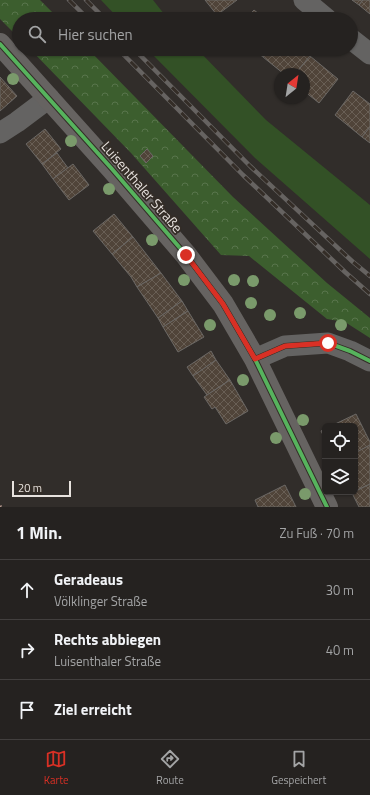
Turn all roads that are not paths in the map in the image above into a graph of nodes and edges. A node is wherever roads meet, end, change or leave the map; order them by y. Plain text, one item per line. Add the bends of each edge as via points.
1 (304, 0) edge
2 (319, 12) edge
3 (0, 44) edge
4 (358, 44) edge
5 (370, 54) edge
6 (49, 98) junction
7 (0, 133) edge
8 (255, 359) junction
9 (370, 361) edge
10 (327, 507) edge

1 - 2 street
3 - 6 main road, Luisenthaler Straße
4 - 5 street
6 - 7 street
6 - 8 main road, Luisenthaler Straße via 186,255 223,304
8 - 9 street via 285,346 328,343
8 - 10 main road, Luisenthaler Straße

